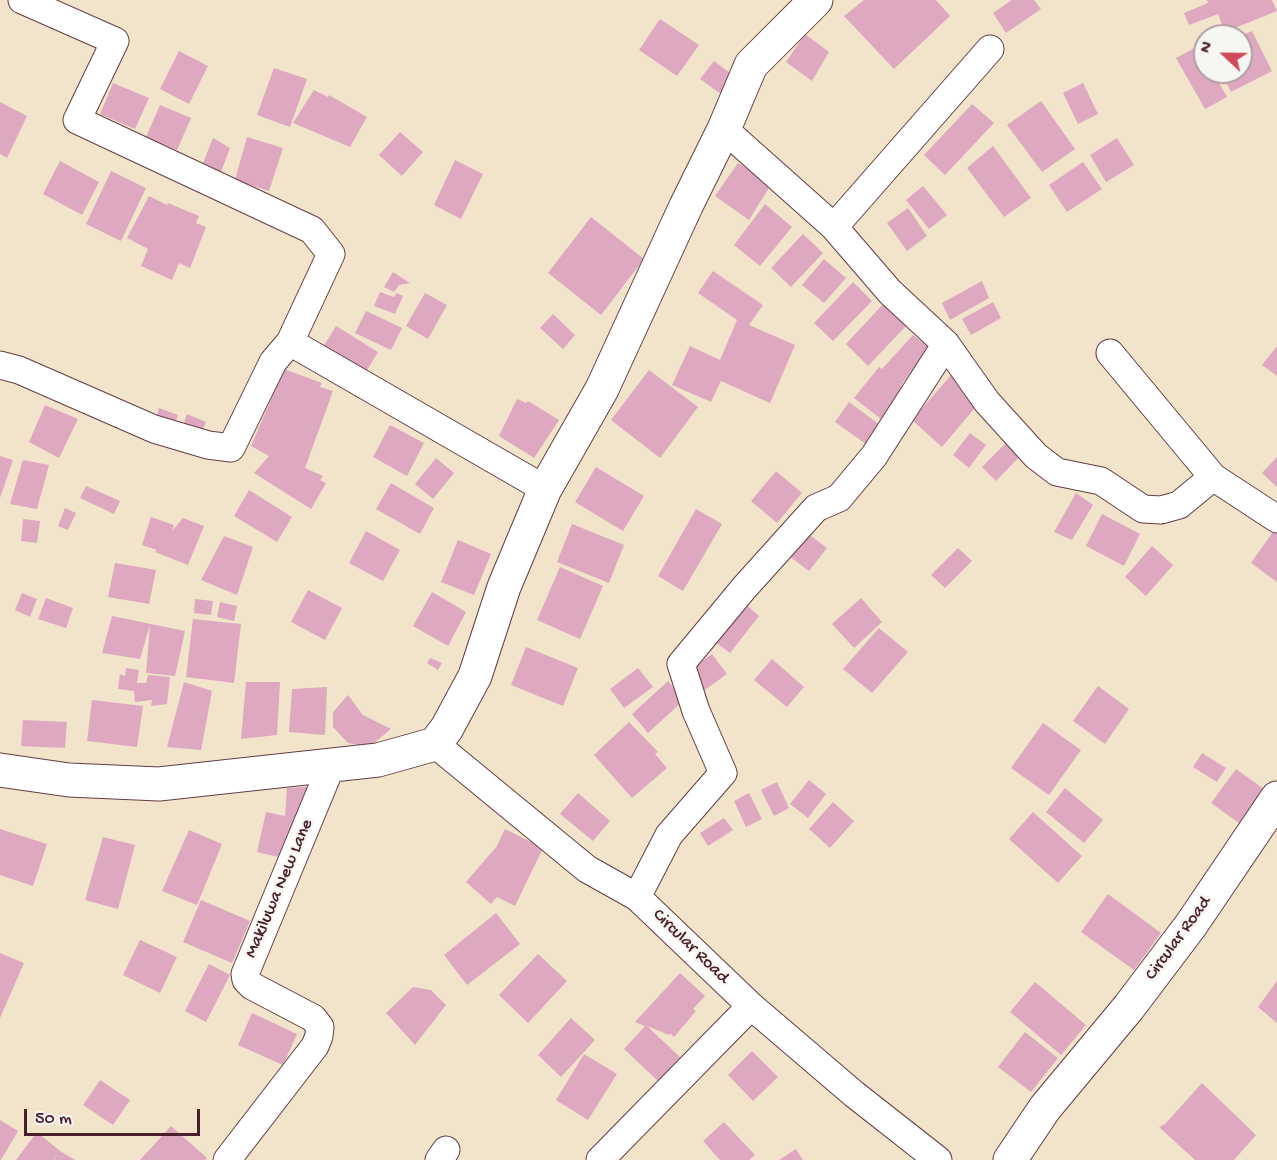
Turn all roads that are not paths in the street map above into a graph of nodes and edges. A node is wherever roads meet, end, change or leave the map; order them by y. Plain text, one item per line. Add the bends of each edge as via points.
1 (22, 0) edge
2 (816, 0) edge
3 (990, 49) dead end
4 (724, 129) junction
5 (834, 227) junction
6 (290, 342) junction
7 (946, 344) junction
8 (1110, 353) dead end
9 (0, 365) edge
10 (1213, 477) junction
11 (545, 489) junction
12 (1277, 519) edge
13 (435, 744) junction
14 (332, 764) junction
15 (0, 770) edge
16 (1272, 815) edge
17 (637, 897) junction
18 (751, 1006) junction
19 (227, 1160) edge
20 (600, 1160) edge
21 (938, 1160) edge
22 (1010, 1160) edge

1 - 6 street via 115,41 77,120 312,230 331,254
2 - 4 street via 751,65
3 - 5 street
4 - 5 street
4 - 11 street via 602,389
5 - 7 street via 890,292
6 - 9 street via 273,362 231,447 208,445 154,429
6 - 11 street
7 - 10 street via 987,402 1036,456 1058,472 1101,481 1143,509 1161,510 1179,505
7 - 17 street via 874,456 839,498 816,508 681,664 696,711 723,772 669,835
8 - 10 street
10 - 12 street
11 - 13 street via 504,587 475,676
13 - 14 street via 378,760
13 - 17 street, Circular Road via 587,869
14 - 15 street via 159,784 69,780
14 - 19 street, Makiluwa New Lane via 245,974 252,986 313,1018 320,1027 319,1036
16 - 22 street, Circular Road via 1130,1007 1045,1108
17 - 18 street, Circular Road
18 - 20 street
18 - 21 street, Circular Road

